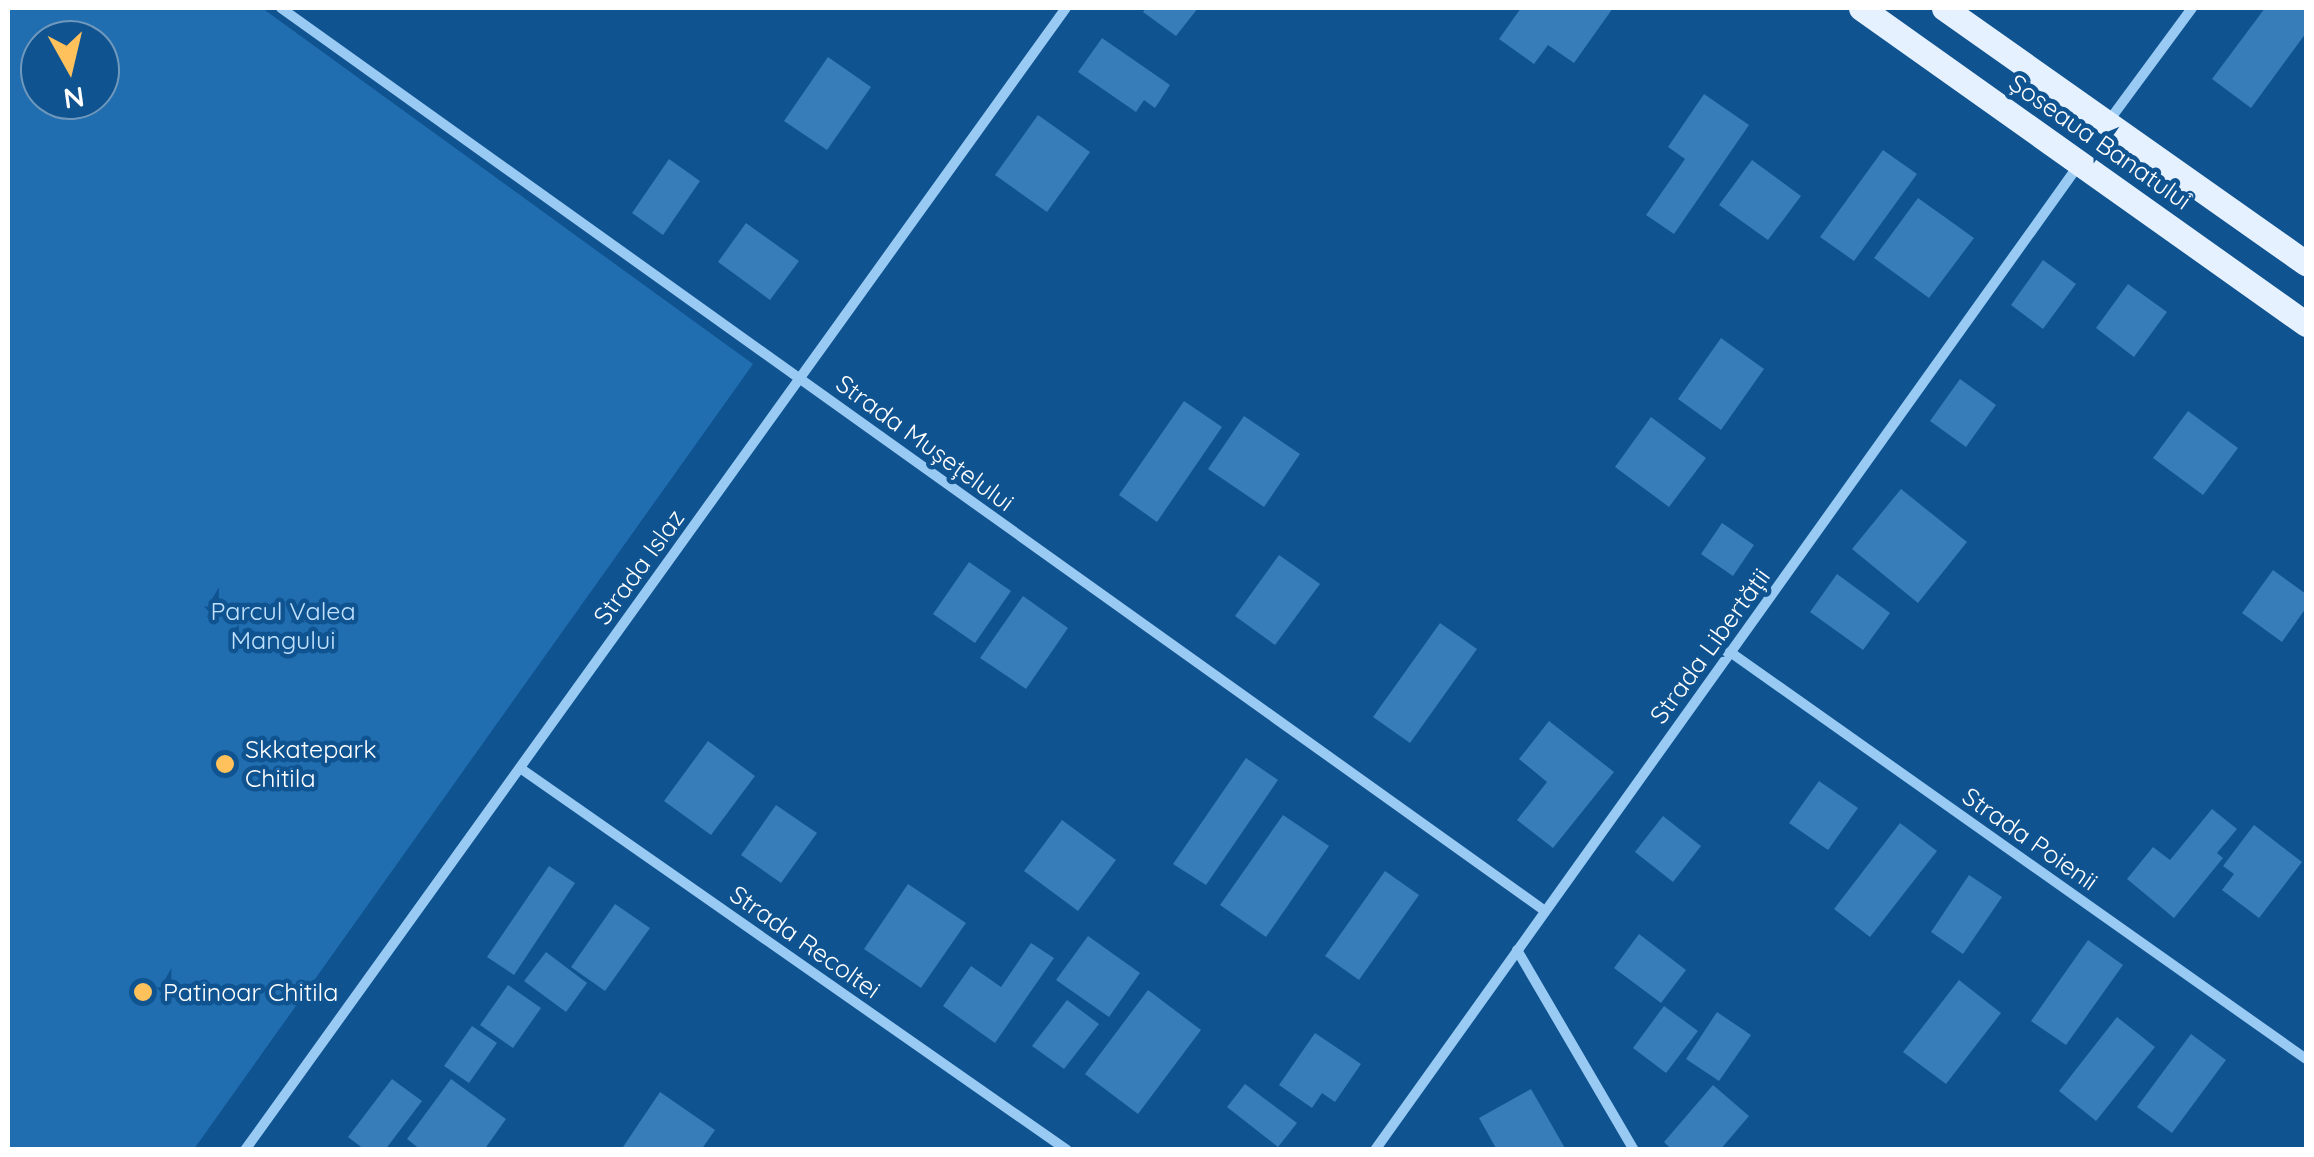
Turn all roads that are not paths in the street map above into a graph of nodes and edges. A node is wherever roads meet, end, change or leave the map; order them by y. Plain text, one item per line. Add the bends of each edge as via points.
1 (281, 8) edge
2 (1066, 8) edge
3 (1861, 8) edge
4 (1944, 8) edge
5 (2192, 8) edge
6 (2108, 122) junction
7 (2078, 165) junction
8 (2306, 263) edge
9 (2306, 324) edge
10 (799, 378) junction
11 (1730, 652) junction
12 (520, 768) junction
13 (1546, 911) junction
14 (1517, 950) junction
15 (2306, 1058) edge
16 (245, 1150) edge
17 (1066, 1150) edge
18 (1375, 1150) edge
19 (1634, 1150) edge

1 - 10 street, Strada Mușețelului
2 - 10 street, Strada Islaz
3 - 7 main road, Șoseaua Banatului
4 - 6 main road, Șoseaua Banatului
5 - 6 street
6 - 8 main road, Șoseaua Banatului
7 - 9 main road, Șoseaua Banatului
7 - 11 street, Strada Libertății
10 - 12 street, Strada Islaz
10 - 13 street, Strada Mușețelului
11 - 13 street, Strada Libertății
11 - 15 street, Strada Poienii
12 - 16 street, Strada Islaz
12 - 17 street, Strada Recoltei
13 - 14 street, Strada Libertății
14 - 18 street, Strada Libertății
14 - 19 street

